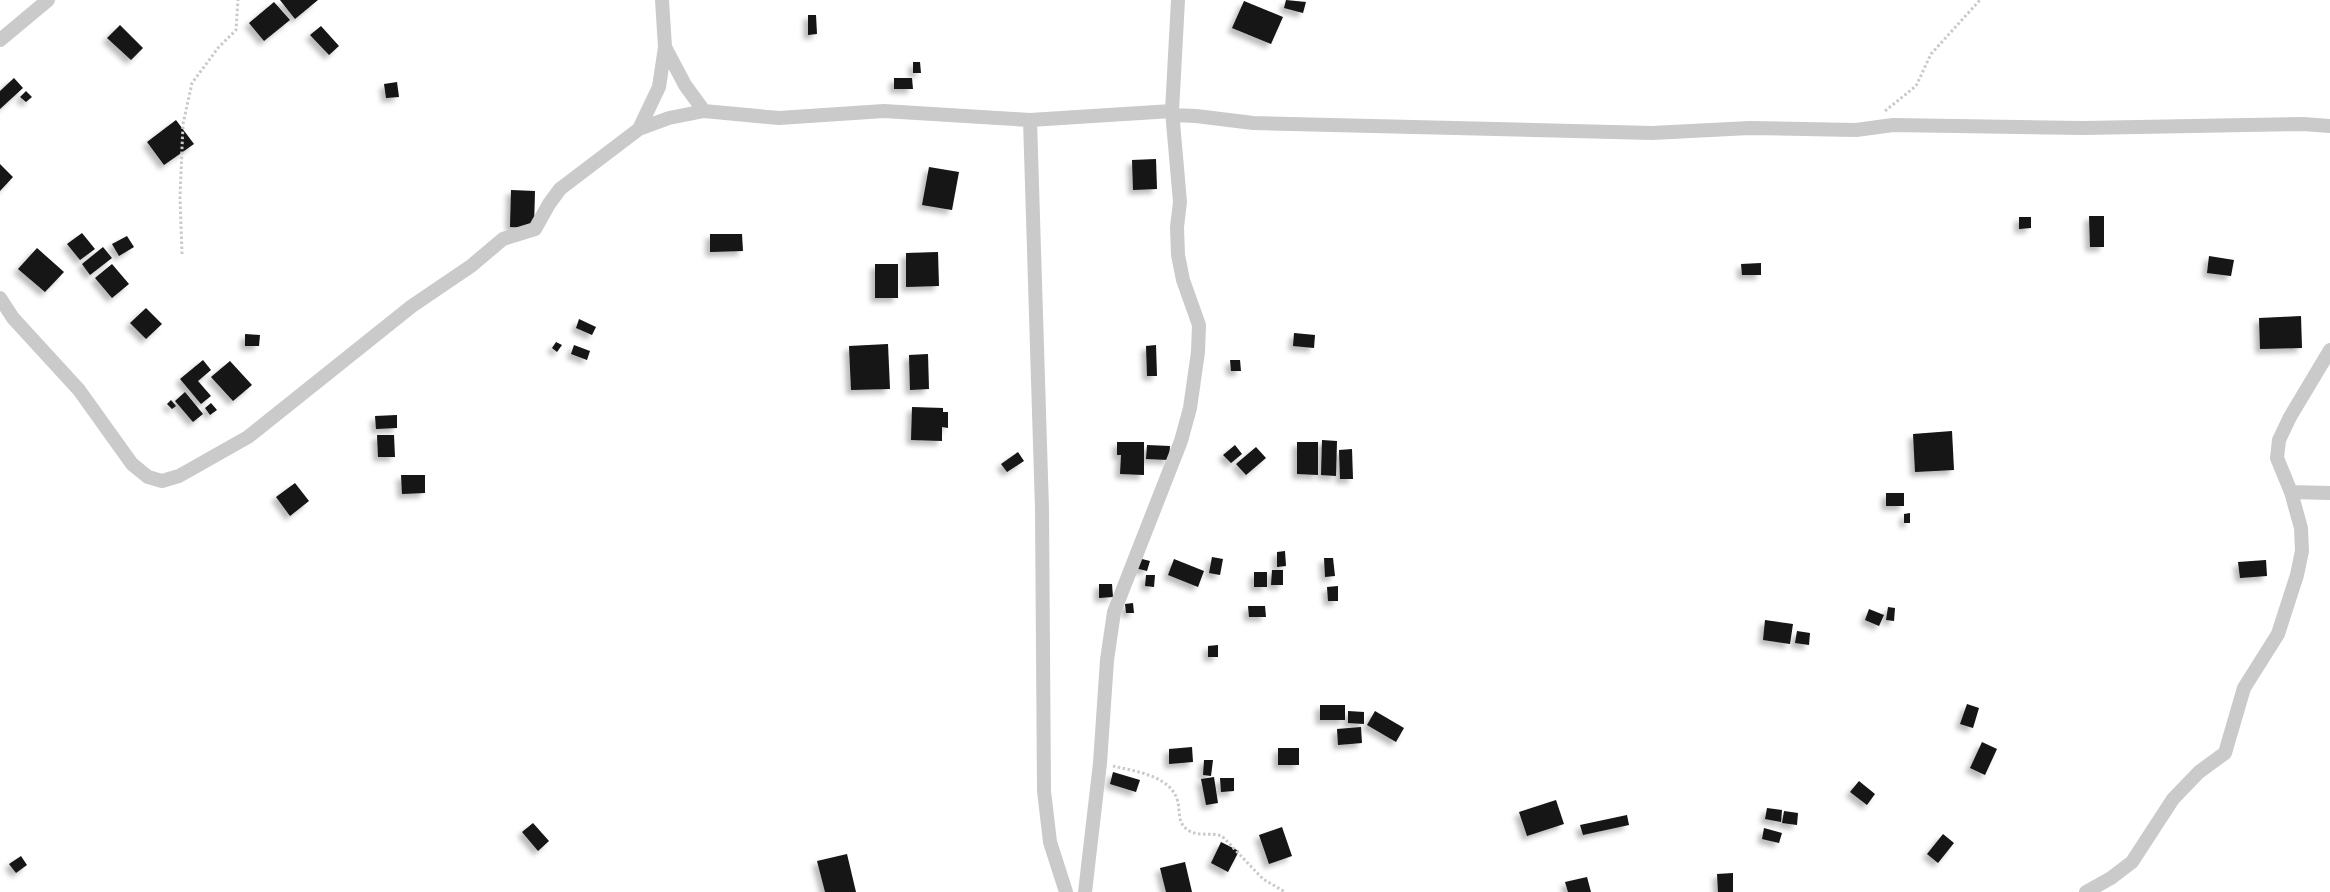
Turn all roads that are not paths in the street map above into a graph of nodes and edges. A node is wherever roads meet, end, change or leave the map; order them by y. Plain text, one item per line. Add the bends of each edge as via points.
1 (48, 0) edge
2 (662, 0) edge
3 (1178, 0) edge
4 (0, 40) edge
5 (665, 47) junction
6 (704, 111) junction
7 (1172, 113) junction
8 (1030, 120) junction
9 (2330, 126) edge
10 (639, 130) junction
11 (0, 298) edge
12 (2330, 350) edge
13 (2291, 492) junction
14 (2330, 493) edge
15 (1066, 892) edge
16 (1085, 892) edge
17 (2086, 892) edge

1 - 4 street
2 - 5 street
3 - 7 street
5 - 6 street via 684,85
5 - 10 street via 659,87
6 - 8 street via 778,118 884,111
6 - 10 street via 669,118
7 - 8 street
7 - 9 street via 1253,123 1652,133 1750,128 1856,130 1893,125 2084,128
7 - 16 street via 1180,202 1178,255 1198,325 1198,352 1190,408 1181,440 1114,612 1106,660 1100,763
8 - 15 street via 1042,509 1044,791 1050,842
10 - 11 street via 560,189 535,229 503,239 412,306 248,437 179,476 162,481 148,477 132,464 79,390 13,318
12 - 13 street via 2279,440 2277,458
13 - 14 street
13 - 17 street via 2302,552 2297,575 2278,634 2244,688 2225,753 2199,772 2173,800 2132,862

